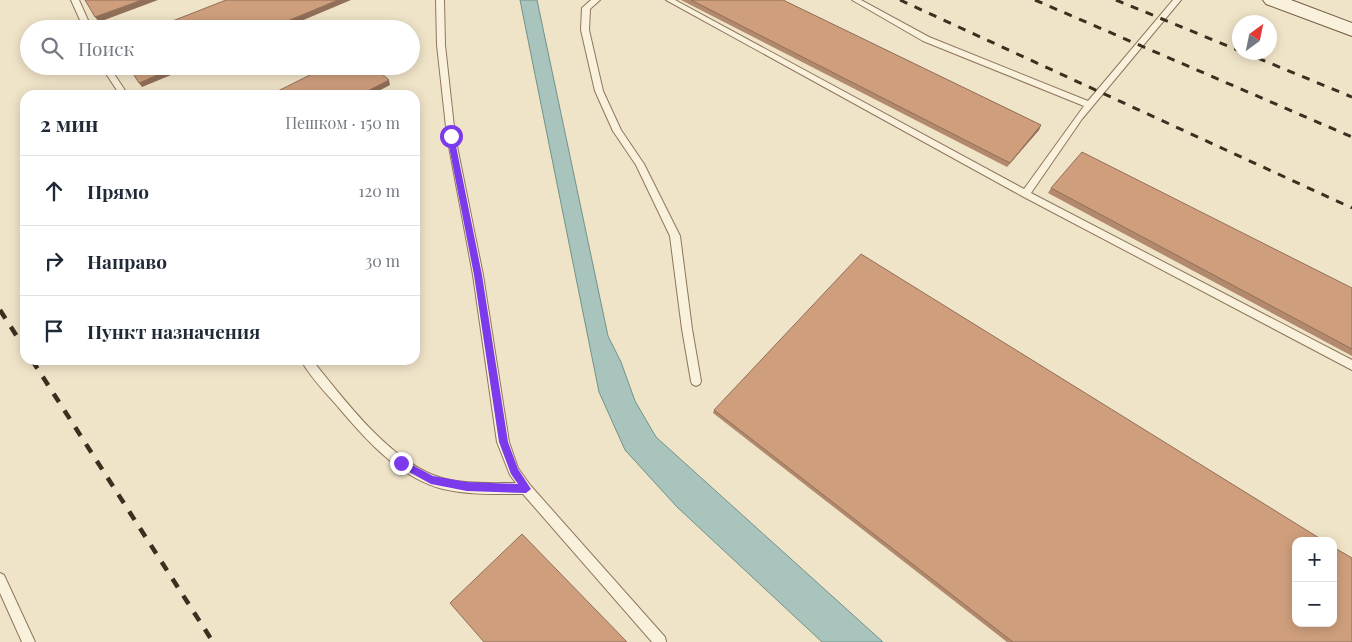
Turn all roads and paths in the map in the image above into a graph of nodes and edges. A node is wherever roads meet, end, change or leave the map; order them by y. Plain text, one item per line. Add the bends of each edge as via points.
1 (75, 0) edge
2 (440, 0) edge
3 (596, 0) edge
4 (670, 0) edge
5 (856, 0) edge
6 (1177, 0) edge
7 (1272, 0) edge
8 (84, 20) edge
9 (1352, 30) edge
10 (111, 75) edge
11 (121, 90) edge
12 (1089, 105) junction
13 (1025, 194) junction
14 (310, 365) edge
15 (1352, 365) edge
16 (696, 381) dead end
17 (526, 489) junction
18 (0, 579) edge
19 (29, 642) edge
20 (660, 642) edge

1 - 8 lane
2 - 17 lane via 441,45 451,136 478,275 503,442 514,471
3 - 16 lane via 586,8 585,30 598,91 640,164 675,236
4 - 13 lane
5 - 12 lane via 926,39
6 - 12 lane
7 - 9 main road
10 - 11 lane
12 - 13 lane
13 - 15 lane
14 - 17 lane via 345,409 401,463 431,480 467,486
17 - 20 lane
18 - 19 lane

